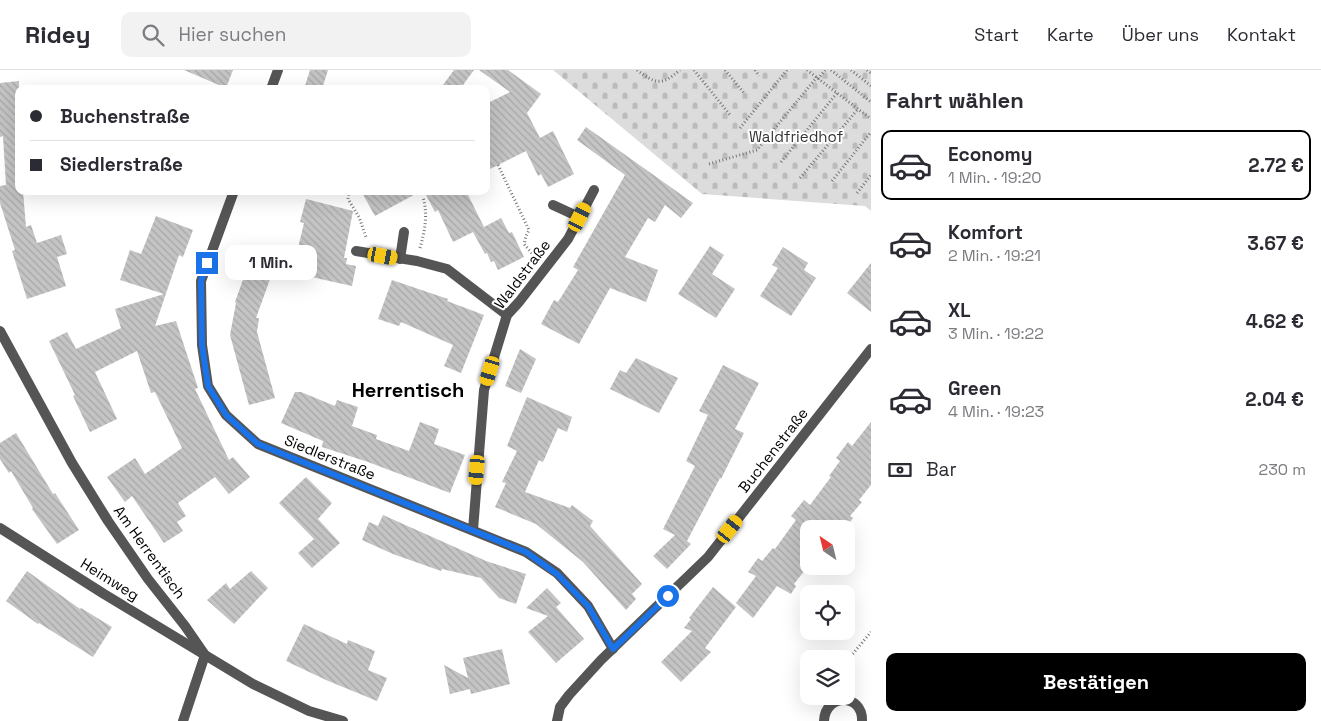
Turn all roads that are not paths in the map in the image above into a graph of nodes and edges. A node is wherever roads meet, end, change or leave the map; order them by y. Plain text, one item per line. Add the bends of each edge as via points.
1 (278, 70) edge
2 (272, 85) edge
3 (594, 190) dead end
4 (233, 195) edge
5 (554, 204) dead end
6 (580, 217) junction
7 (404, 232) dead end
8 (361, 252) road end
9 (400, 259) junction
10 (507, 314) junction
11 (0, 331) edge
12 (871, 349) edge
13 (0, 528) edge
14 (473, 530) junction
15 (613, 649) junction
16 (205, 655) junction
17 (183, 721) edge
18 (343, 721) edge
19 (558, 721) edge
20 (824, 721) edge
21 (862, 721) edge

1 - 2 street
3 - 6 street, Waldstraße
4 - 14 street, Siedlerstraße via 201,281 202,345 208,386 226,415 258,444
5 - 6 street
6 - 10 street, Waldstraße via 568,239
7 - 9 street
8 - 9 street
9 - 10 street via 448,269
10 - 14 street, Waldstraße via 484,390
11 - 16 street, Am Herrentisch via 72,463 108,521
12 - 15 street, Buchenstraße via 708,557
13 - 16 street, Heimweg
14 - 15 street, Siedlerstraße via 526,552 557,574 588,606
15 - 19 street, Buchenstraße via 569,694 560,707
16 - 17 street
16 - 18 street, Am Herrentisch via 261,688
20 - 21 street via 831,704 849,700 859,707

